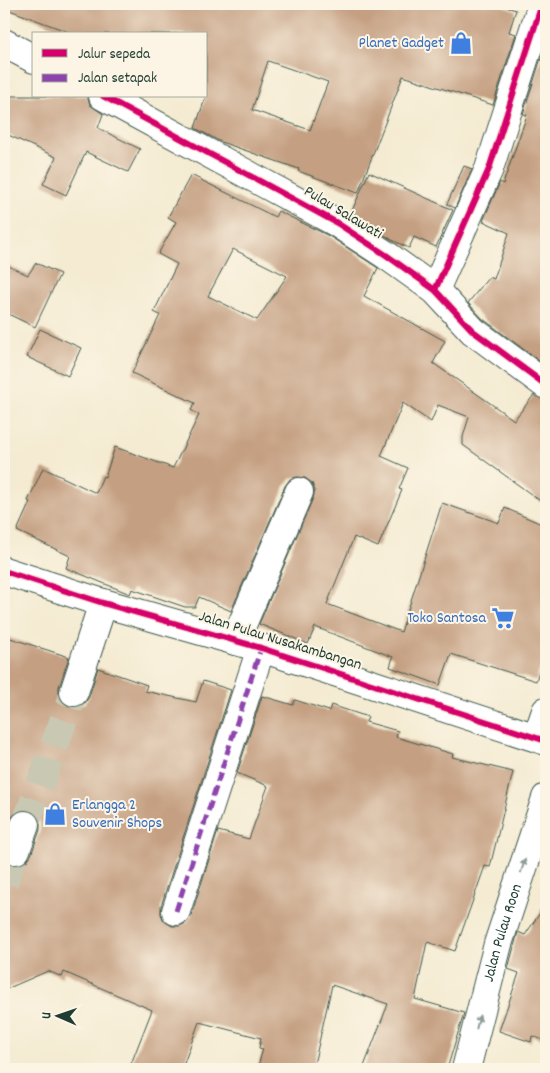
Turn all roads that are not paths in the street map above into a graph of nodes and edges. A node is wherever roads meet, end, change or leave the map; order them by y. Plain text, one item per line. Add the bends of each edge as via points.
1 (542, 4) edge
2 (4, 43) edge
3 (32, 58) edge
4 (107, 98) edge
5 (435, 290) junction
6 (546, 385) edge
7 (299, 492) dead end
8 (4, 571) edge
9 (102, 604) junction
10 (235, 641) junction
11 (260, 648) junction
12 (74, 692) tunnel mouth
13 (546, 711) edge
14 (542, 739) edge
15 (546, 798) edge
16 (176, 911) dead end
17 (466, 1069) edge

1 - 5 street via 489,169
2 - 3 street
4 - 5 street, Pulau Salawati via 338,223
5 - 6 street, Pulau Salawati via 473,331
7 - 10 street
8 - 9 street, Jalan Pulau Nusakambangan
9 - 10 street, Jalan Pulau Nusakambangan
9 - 12 street
10 - 11 street, Jalan Pulau Nusakambangan
11 - 14 street, Jalan Pulau Nusakambangan
11 - 16 street
13 - 14 street
17 -> 15 street, Jalan Pulau Roon via 498,944

